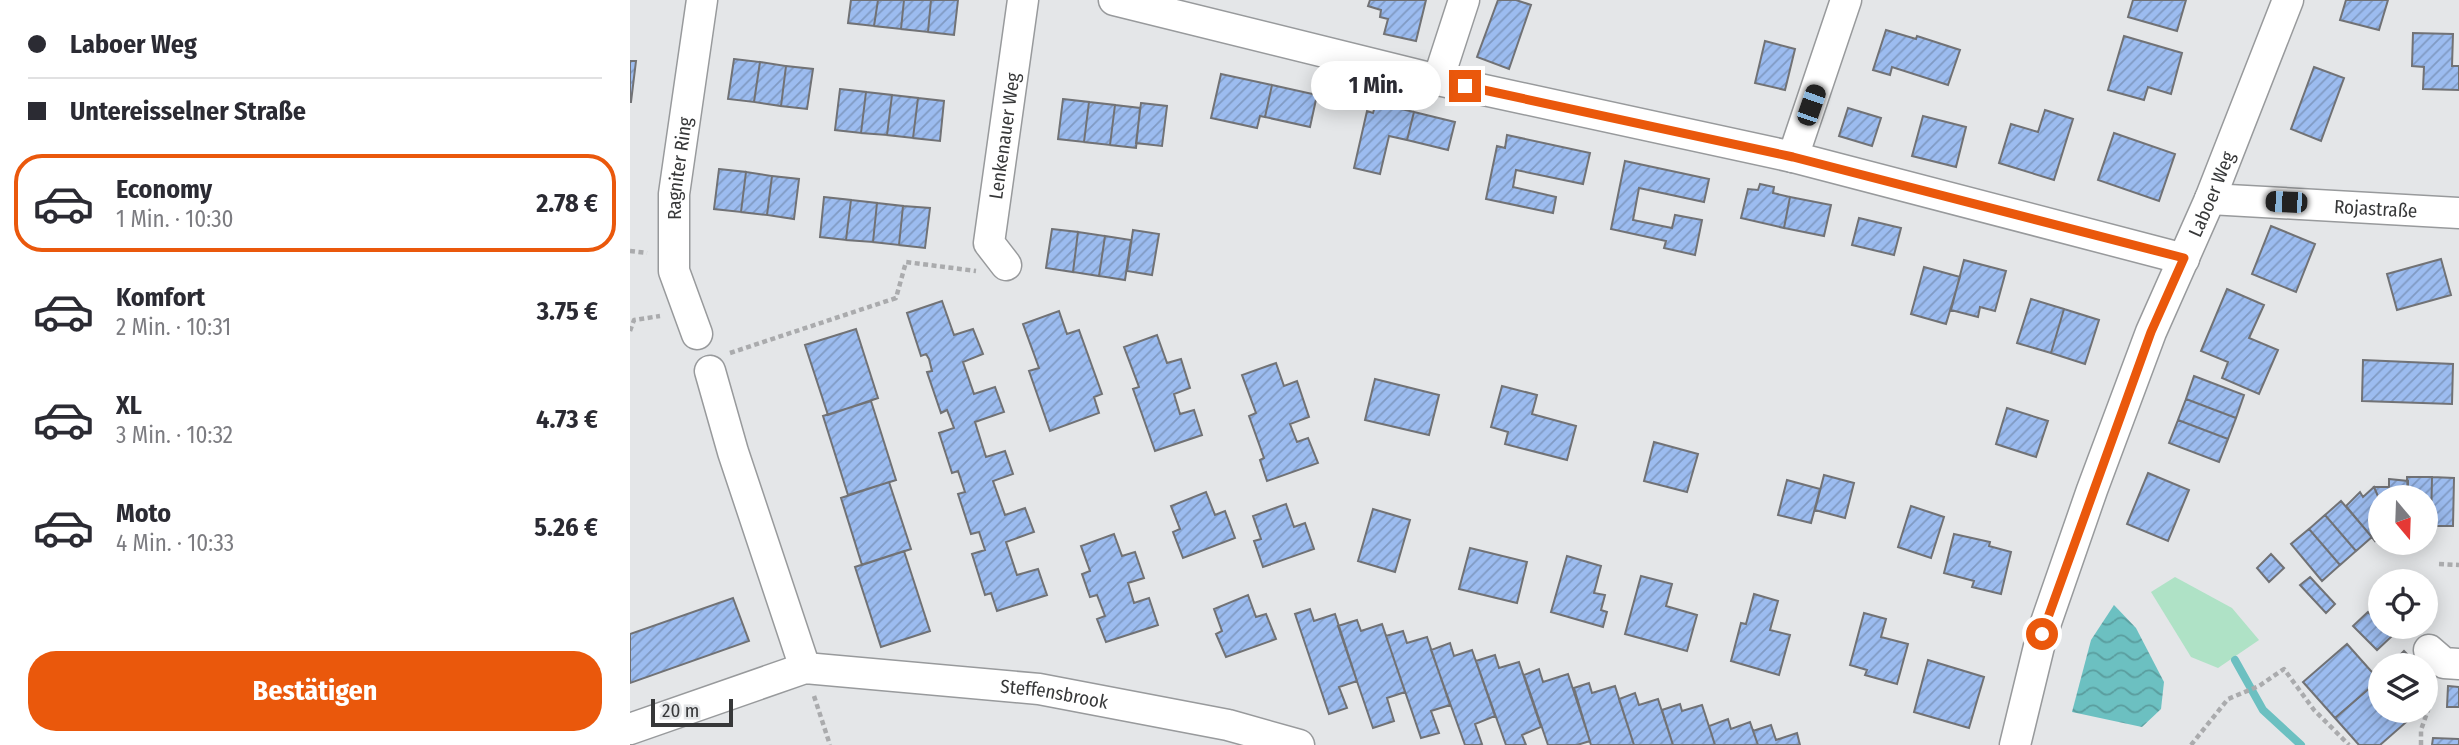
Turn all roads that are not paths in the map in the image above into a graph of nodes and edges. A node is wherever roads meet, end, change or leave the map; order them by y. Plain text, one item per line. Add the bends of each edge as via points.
1 (702, 0) edge
2 (1023, 0) edge
3 (1114, 0) edge
4 (1464, 0) edge
5 (1846, 0) edge
6 (2288, 0) edge
7 (1438, 80) junction
8 (1793, 157) junction
9 (2210, 199) junction
10 (2459, 213) edge
11 (2184, 258) junction
12 (992, 268) road end
13 (692, 323) road end
14 (715, 364) road end
15 (804, 668) junction
16 (630, 729) edge
17 (1298, 745) edge
18 (2015, 745) edge

1 - 13 street, Ragniter Ring via 674,194 674,271
2 - 12 street, Lenkenauer Weg via 989,243
3 - 7 street
4 - 7 street
5 - 8 street
6 - 9 street, Laboer Weg
7 - 8 street
8 - 11 street
9 - 10 street, Rojastraße
9 - 11 street, Laboer Weg
11 - 18 street, Laboer Weg via 2151,332 2042,634
14 - 15 street via 733,452
15 - 16 street, Steffensbrook
15 - 17 street, Steffensbrook via 1039,689 1228,725

